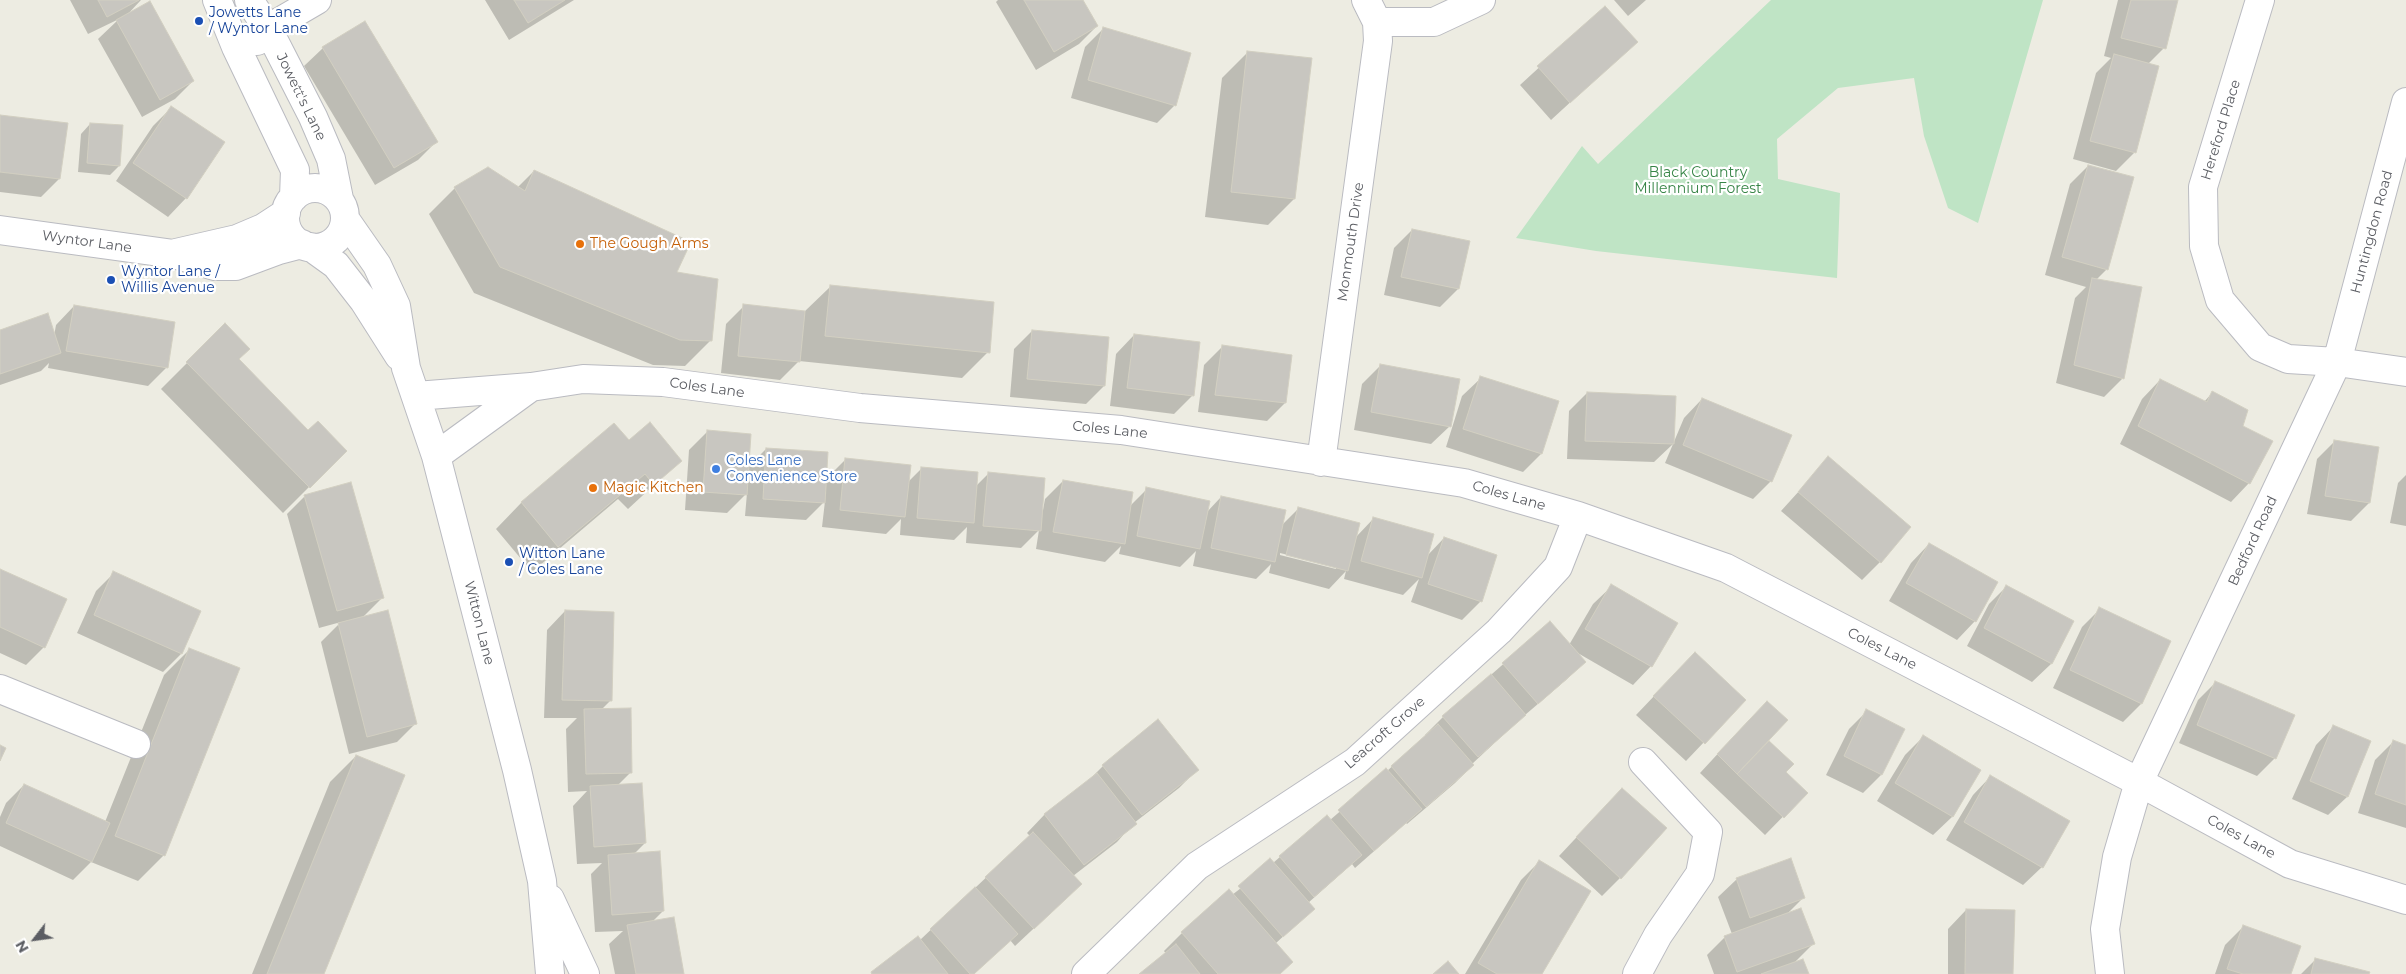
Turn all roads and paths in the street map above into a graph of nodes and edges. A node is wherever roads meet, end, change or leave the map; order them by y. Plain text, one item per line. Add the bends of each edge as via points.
1 (217, 0) edge
2 (249, 0) edge
3 (317, 0) edge
4 (1481, 0) edge
5 (2260, 0) edge
6 (1371, 11) edge
7 (268, 28) junction
8 (2406, 102) edge
9 (263, 103) junction
10 (290, 205) junction
11 (342, 209) junction
12 (0, 230) edge
13 (306, 246) junction
14 (174, 254) junction
15 (2337, 362) junction
16 (406, 368) junction
17 (2406, 372) edge
18 (530, 387) junction
19 (416, 396) junction
20 (436, 456) junction
21 (1322, 462) junction
22 (1578, 516) junction
23 (0, 689) edge
24 (136, 744) dead end
25 (1643, 762) dead end
26 (2139, 782) junction
27 (542, 882) junction
28 (2406, 900) edge
29 (550, 974) edge
30 (585, 974) edge
31 (1086, 974) edge
32 (1638, 974) edge
33 (2110, 974) edge

1 - 9 street
2 - 7 street, Jowett's Lane
3 - 7 street
4 - 6 street, Monmouth Drive via 1434,22
5 - 15 street, Hereford Place via 2203,187 2204,246 2220,300 2260,347 2288,359
6 - 21 street, Monmouth Drive via 1378,41
7 - 9 street via 257,35 258,50 270,70
7 - 11 street, Jowett's Lane via 331,159
8 - 15 street, Huntingdon Road
9 - 10 street via 295,170
10 - 11 street via 311,188 331,192
10 - 13 street via 289,231 294,239
10 - 14 street, Wyntor Lane via 263,228 238,239
11 - 13 street via 343,229 330,244
11 - 16 street, Witton Lane via 377,265 396,306
12 - 14 street, Wyntor Lane
13 - 14 street, Wyntor Lane via 279,250 236,266 215,266
13 - 16 street, Witton Lane via 336,265 369,308
15 - 17 street
15 - 26 street, Bedford Road
16 - 19 street, Witton Lane
18 - 19 street, Coles Lane
18 - 20 street, Coles Lane
18 - 21 street, Coles Lane via 583,379 663,382 860,408 1121,430
19 - 20 street, Witton Lane
20 - 27 street, Witton Lane via 517,770
21 - 22 street, Coles Lane via 1464,483
22 - 26 street, Coles Lane via 1726,568
22 - 31 street, Leacroft Grove via 1558,567 1499,631 1355,762 1197,866
23 - 24 street
25 - 32 street via 1708,832 1700,874 1658,935
26 - 28 street, Coles Lane via 2290,864
26 - 33 street, Bedford Road via 2117,858 2105,928
27 - 29 street, Witton Lane
27 - 30 street, Witton Lane

